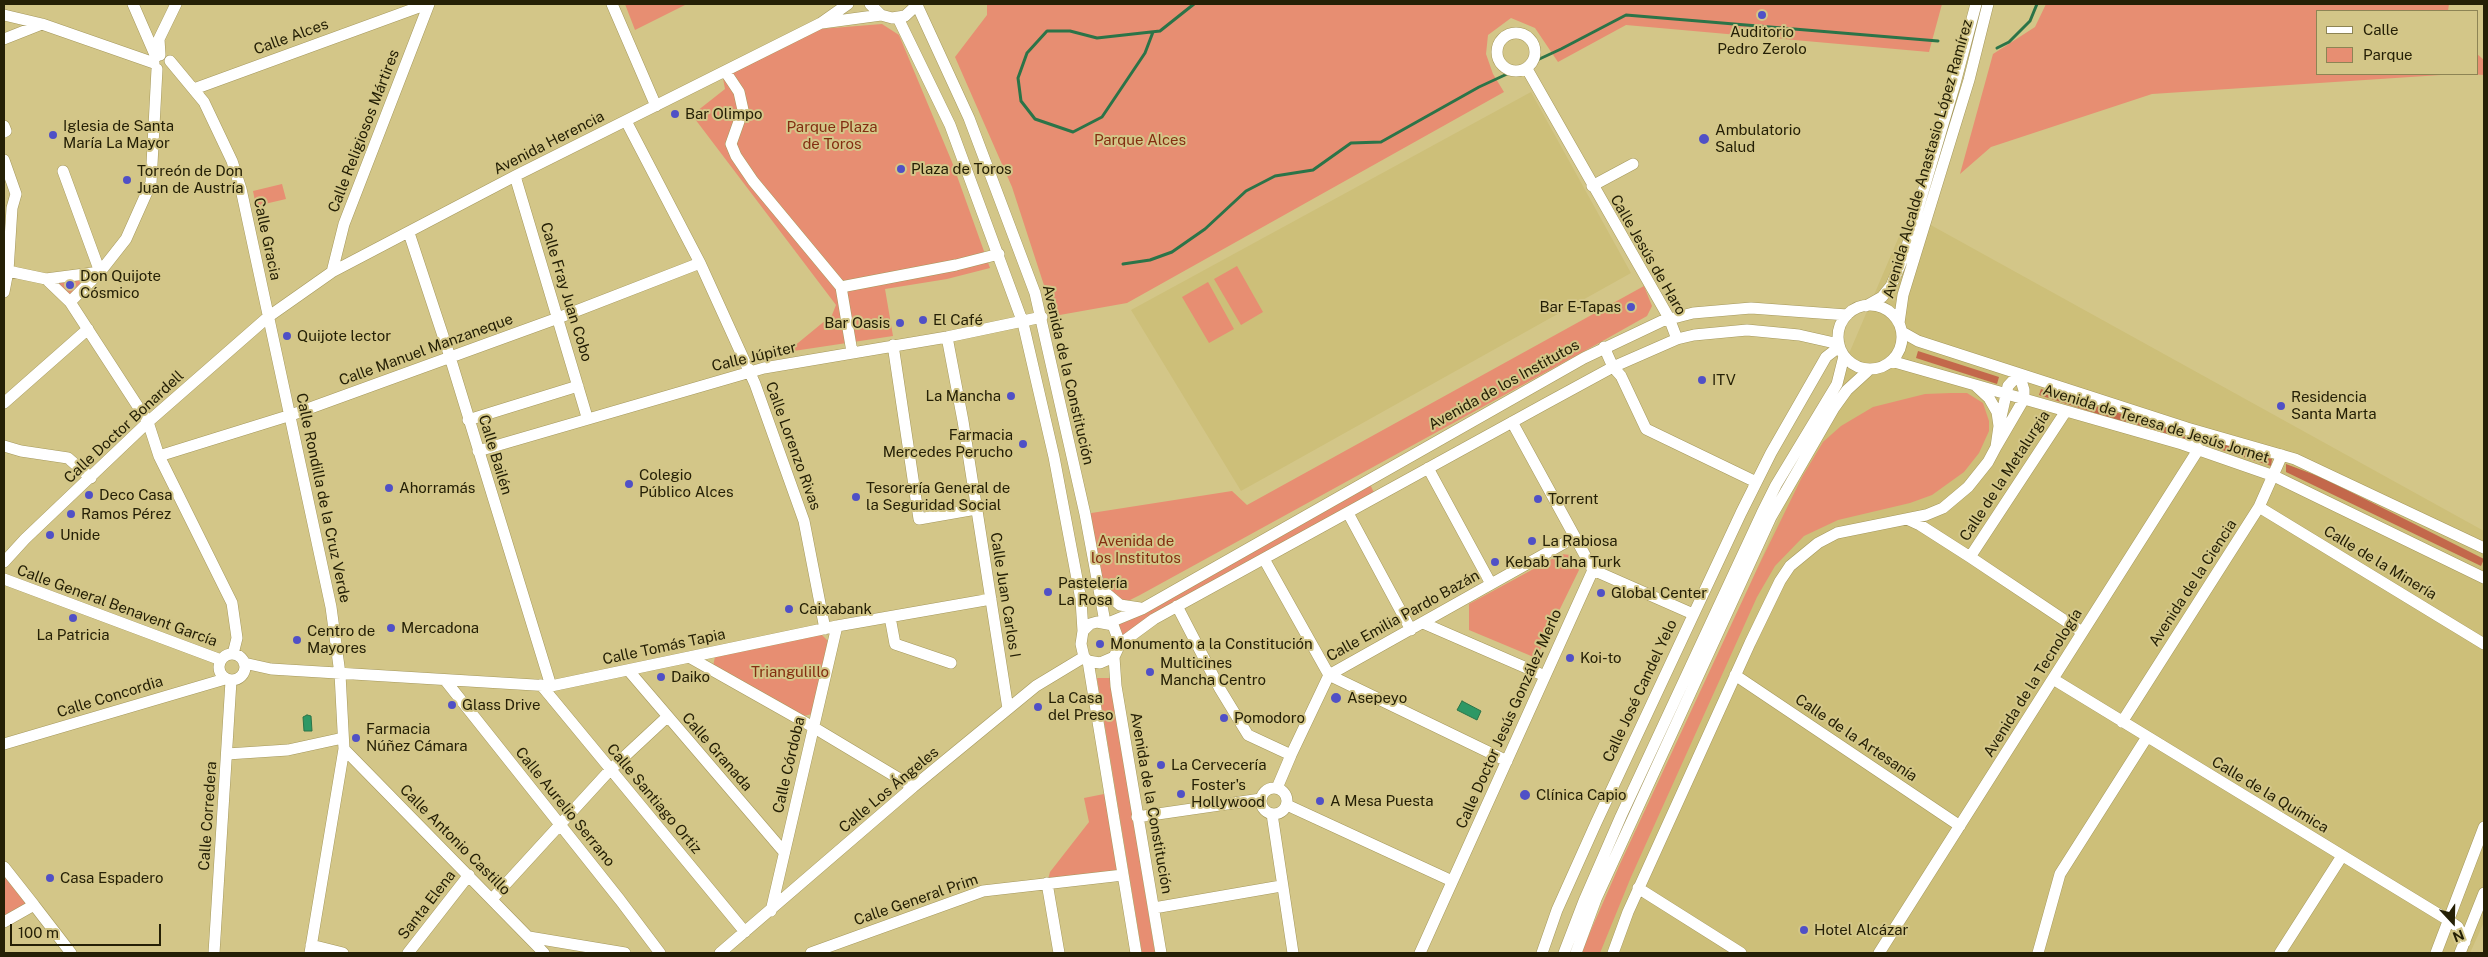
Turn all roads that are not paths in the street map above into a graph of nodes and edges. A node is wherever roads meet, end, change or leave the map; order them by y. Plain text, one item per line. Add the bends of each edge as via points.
1 (133, 4) edge
2 (176, 4) edge
3 (428, 4) edge
4 (612, 4) edge
5 (848, 4) edge
6 (870, 4) edge
7 (917, 4) edge
8 (1976, 4) edge
9 (1988, 4) edge
10 (4, 15) edge
11 (881, 15) junction
12 (898, 18) junction
13 (820, 23) junction
14 (42, 24) junction
15 (4, 39) edge
16 (160, 62) junction
17 (1527, 69) dead end
18 (725, 71) junction
19 (194, 89) junction
20 (656, 106) junction
21 (626, 121) junction
22 (4, 160) edge
23 (1633, 164) dead end
24 (63, 171) dead end
25 (515, 176) junction
26 (1592, 186) junction
27 (8, 208) edge
28 (409, 233) junction
29 (999, 254) junction
30 (700, 263) junction
31 (8, 271) junction
32 (100, 272) junction
33 (332, 272) junction
34 (46, 279) junction
35 (841, 288) junction
36 (4, 292) edge
37 (70, 302) junction
38 (1866, 306) junction
39 (1847, 315) junction
40 (268, 317) junction
41 (1042, 317) junction
42 (558, 318) junction
43 (1669, 318) junction
44 (1023, 323) junction
45 (1900, 328) junction
46 (88, 329) junction
47 (947, 337) junction
48 (1677, 340) junction
49 (893, 345) junction
50 (1604, 348) junction
51 (1841, 349) junction
52 (852, 352) junction
53 (450, 357) junction
54 (1891, 361) junction
55 (1613, 367) junction
56 (1870, 369) junction
57 (750, 371) junction
58 (2019, 374) junction
59 (1975, 385) junction
60 (578, 386) junction
61 (2006, 394) junction
62 (2024, 399) junction
63 (4, 402) edge
64 (2066, 412) junction
65 (291, 415) junction
66 (587, 418) junction
67 (468, 420) junction
68 (148, 422) junction
69 (1512, 422) junction
70 (1998, 426) junction
71 (2187, 428) junction
72 (4, 446) edge
73 (1996, 447) junction
74 (2198, 450) junction
75 (478, 451) junction
76 (159, 456) junction
77 (2282, 456) junction
78 (1428, 468) junction
79 (2274, 476) junction
80 (91, 478) junction
81 (1368, 480) junction
82 (1756, 482) junction
83 (1376, 496) junction
84 (2259, 507) junction
85 (976, 509) junction
86 (1348, 513) junction
87 (1907, 519) junction
88 (1575, 536) junction
89 (2484, 548) edge
90 (1970, 556) junction
91 (1264, 559) junction
92 (4, 562) edge
93 (1593, 570) junction
94 (2484, 578) edge
95 (4, 579) edge
96 (1491, 584) junction
97 (1101, 589) junction
98 (990, 599) junction
99 (1177, 606) junction
100 (1142, 609) junction
101 (1693, 614) junction
102 (890, 617) junction
103 (1107, 623) junction
104 (1423, 623) junction
105 (838, 626) junction
106 (825, 629) junction
107 (1411, 630) junction
108 (1083, 631) junction
109 (2082, 632) junction
110 (1120, 644) junction
111 (2484, 644) edge
112 (233, 654) junction
113 (689, 657) junction
114 (1114, 657) junction
115 (1086, 659) junction
116 (221, 660) junction
117 (244, 663) junction
118 (951, 663) dead end
119 (629, 671) junction
120 (340, 674) junction
121 (1329, 675) junction
122 (1735, 675) junction
123 (1545, 676) junction
124 (2053, 679) junction
125 (228, 680) junction
126 (445, 680) junction
127 (546, 685) junction
128 (1008, 709) junction
129 (667, 717) junction
130 (2122, 722) junction
131 (813, 727) junction
132 (2146, 737) junction
133 (4, 744) edge
134 (344, 744) junction
135 (227, 754) junction
136 (1290, 755) junction
137 (1507, 761) junction
138 (610, 770) junction
139 (914, 787) junction
140 (1277, 788) junction
141 (1261, 798) junction
142 (1287, 805) junction
143 (1272, 814) junction
144 (1138, 817) junction
145 (560, 826) junction
146 (1960, 826) junction
147 (2484, 827) edge
148 (784, 852) junction
149 (2342, 856) junction
150 (4, 866) edge
151 (1123, 874) junction
152 (469, 875) junction
153 (1452, 881) junction
154 (1047, 883) junction
155 (1281, 886) junction
156 (1638, 888) junction
157 (2484, 893) edge
158 (492, 899) junction
159 (34, 905) junction
160 (1154, 908) junction
161 (771, 911) junction
162 (2448, 920) junction
163 (4, 922) edge
164 (745, 932) junction
165 (529, 937) junction
166 (2465, 942) junction
167 (311, 949) edge
168 (70, 953) edge
169 (214, 953) edge
170 (343, 953) edge
171 (408, 953) edge
172 (544, 953) edge
173 (625, 953) edge
174 (660, 953) edge
175 (720, 953) edge
176 (811, 953) edge
177 (1058, 953) edge
178 (1136, 953) edge
179 (1161, 953) edge
180 (1293, 953) edge
181 (1420, 953) edge
182 (1542, 953) edge
183 (1564, 953) edge
184 (1576, 953) edge
185 (1613, 953) edge
186 (1741, 953) edge
187 (1879, 953) edge
188 (2038, 953) edge
189 (2280, 953) edge
190 (2436, 953) edge
191 (2460, 953) edge

1 - 16 street
2 - 16 street via 159,39
3 - 19 street, Calle Alces
3 - 33 street, Calle Religiosos Mártires via 344,224
4 - 20 street
5 - 13 street, Avenida Herencia
6 - 11 street
7 - 12 street via 912,11
7 - 41 street, Avenida de la Constitución via 969,118
8 - 38 street, Avenida Alcalde Anastasio López Ramírez via 1904,256 1891,286 1882,297
9 - 45 street, Avenida Alcalde Anastasio López Ramírez via 1969,80 1902,296
10 - 14 street, Calle Gracia
11 - 12 street
11 - 13 street
12 - 29 street, Avenida de la Constitución via 950,125
13 - 18 street, Avenida Herencia
14 - 15 street
14 - 16 street, Calle Gracia
16 - 19 street, Calle Gracia
16 - 32 street via 151,183 126,239
17 - 26 street, Calle Jesús de Haro
18 - 20 street, Avenida Herencia
18 - 35 street via 739,92 743,110 731,144 736,156
19 - 40 street, Calle Gracia via 219,130 242,189
20 - 21 street, Avenida Herencia
21 - 25 street, Avenida Herencia
21 - 30 street, Calle Lorenzo Rivas
22 - 27 street via 16,194
23 - 26 street, Calle Jesús de Haro
24 - 32 street
25 - 28 street, Avenida Herencia
25 - 42 street, Calle Fray Juan Cobo
26 - 43 street, Calle Jesús de Haro
27 - 31 street
28 - 33 street, Avenida Herencia
28 - 53 street, Calle Bailén
29 - 35 street
29 - 44 street, Avenida de la Constitución
30 - 42 street, Calle Manuel Manzaneque
30 - 57 street, Calle Lorenzo Rivas
31 - 34 street
31 - 36 street
32 - 34 street
32 - 37 street
33 - 40 street, Avenida Herencia
34 - 37 street
35 - 52 street
37 - 46 street
38 - 39 street
38 - 45 street via 1885,309
39 - 43 street, Avenida de los Institutos via 1750,308
39 - 51 street via 1839,328
40 - 65 street, Calle Rondilla de la Cruz Verde
40 - 68 street, Calle Doctor Bonardell
41 - 44 street, Calle Júpiter
41 - 97 street, Avenida de la Constitución
42 - 53 street, Calle Manuel Manzaneque
42 - 60 street, Calle Fray Juan Cobo
43 - 48 street, Calle Jesús de Haro
43 - 50 street, Avenida de los Institutos
44 - 47 street, Calle Júpiter
44 - 108 street, Avenida de la Constitución via 1054,457 1081,600
45 - 54 street via 1902,343
45 - 58 street, Avenida de Teresa de Jesús Jornet via 1918,341
46 - 63 street
46 - 68 street
47 - 49 street, Calle Júpiter
47 - 85 street, Calle Juan Carlos I
48 - 51 street via 1694,335 1747,330 1799,335
48 - 55 street
49 - 52 street, Calle Júpiter
49 - 85 street via 919,519
50 - 55 street, Avenida de los Institutos
50 - 81 street, Avenida de los Institutos
51 - 56 street via 1860,368
51 - 82 street, Calle José Candel Yelo via 1826,358
51 - 183 street via 1836,384 1762,513 1621,816
52 - 57 street, Calle Júpiter
53 - 65 street, Calle Manuel Manzaneque
53 - 67 street, Calle Bailén
54 - 56 street
54 - 59 street, Avenida de Teresa de Jesús Jornet
55 - 69 street
55 - 82 street, Avenida de los Institutos via 1646,429
56 - 184 street via 1834,408 1771,517 1600,891
57 - 66 street, Calle Júpiter
57 - 106 street, Calle Lorenzo Rivas via 804,521
58 - 61 street via 2012,380
58 - 62 street
58 - 71 street, Avenida de Teresa de Jesús Jornet
59 - 61 street, Avenida de Teresa de Jesús Jornet
59 - 70 street via 1997,412
60 - 66 street, Calle Fray Juan Cobo
60 - 67 street
61 - 62 street, Avenida de Teresa de Jesús Jornet
61 - 70 street
62 - 64 street, Avenida de Teresa de Jesús Jornet
62 - 73 street
64 - 74 street, Avenida de Teresa de Jesús Jornet
64 - 90 street, Calle de la Metalurgia
65 - 76 street, Calle Manuel Manzaneque
65 - 120 street, Calle Rondilla de la Cruz Verde via 331,607
66 - 75 street, Calle Júpiter
67 - 75 street, Calle Bailén
68 - 76 street
68 - 80 street, Calle Doctor Bonardell
69 - 78 street
69 - 88 street
70 - 73 street
71 - 74 street via 2196,439
71 - 77 street, Avenida de Teresa de Jesús Jornet
72 - 80 street via 68,458
73 - 87 street via 1968,487 1943,508
74 - 79 street, Avenida de Teresa de Jesús Jornet
74 - 109 street, Avenida de la Tecnología
75 - 127 street, Calle Bailén
76 - 112 street via 232,603 237,638
77 - 79 street, Avenida de la Ciencia
77 - 89 street, Avenida de Teresa de Jesús Jornet via 2295,459
78 - 83 street
78 - 96 street
79 - 84 street, Avenida de la Ciencia
79 - 94 street, Avenida de Teresa de Jesús Jornet
80 - 92 street, Calle Doctor Bonardell
81 - 83 street
81 - 100 street, Avenida de los Institutos
82 - 101 street, Calle José Candel Yelo
83 - 86 street
84 - 111 street, Calle de la Minería
84 - 130 street, Avenida de la Ciencia
85 - 98 street, Calle Juan Carlos I
86 - 91 street
86 - 107 street
87 - 90 street
87 - 122 street via 1837,533 1803,555 1780,581
88 - 93 street
88 - 96 street, Calle Emilia Pardo Bazán
90 - 109 street
91 - 99 street
91 - 121 street
93 - 101 street
93 - 123 street, Calle Doctor Jesús González Merlo
95 - 116 street, Calle General Benavent García
96 - 104 street, Calle Emilia Pardo Bazán
97 - 100 street via 1120,605
97 - 103 street, Avenida de la Constitución
98 - 102 street, Calle Tomás Tapia
98 - 128 street, Calle Juan Carlos I
99 - 110 street via 1133,632
99 - 136 street via 1248,735
100 - 103 street, Avenida de los Institutos
101 - 182 street, Calle José Candel Yelo via 1557,910
102 - 105 street, Calle Tomás Tapia
102 - 118 street via 895,644
103 - 108 street via 1090,624
103 - 110 street via 1116,630
104 - 107 street, Calle Emilia Pardo Bazán
104 - 123 street
105 - 106 street, Calle Tomás Tapia
105 - 131 street, Calle Córdoba
106 - 113 street, Calle Tomás Tapia
107 - 121 street, Calle Emilia Pardo Bazán
108 - 115 street via 1081,644
109 - 124 street, Avenida de la Tecnología
110 - 114 street
112 - 116 street
112 - 117 street
113 - 119 street, Calle Tomás Tapia
113 - 131 street
114 - 115 street via 1100,663
114 - 144 street, Avenida de la Constitución
115 - 128 street, Calle Los Ángeles via 1036,686
115 - 151 street
116 - 125 street via 219,668
117 - 120 street via 271,669
117 - 125 street via 242,675
119 - 127 street, Calle Tomás Tapia
119 - 129 street, Calle Granada
120 - 126 street, Calle Tomás Tapia
120 - 134 street, Calle Rondilla de la Cruz Verde
121 - 136 street, Calle Emilia Pardo Bazán
121 - 137 street
122 - 146 street, Calle de la Artesanía
122 - 156 street
123 - 137 street, Calle Doctor Jesús González Merlo
124 - 130 street, Calle de la Química
124 - 146 street, Avenida de la Tecnología
125 - 133 street, Calle Concordia
125 - 135 street, Calle Corredera
126 - 127 street, Calle Tomás Tapia
126 - 145 street, Calle Aurelio Serrano
127 - 138 street, Calle Santiago Ortiz
128 - 139 street, Calle Los Ángeles
129 - 138 street
129 - 148 street, Calle Granada
130 - 132 street, Calle de la Química
131 - 139 street
131 - 148 street, Calle Córdoba
132 - 149 street, Calle de la Química
132 - 188 street via 2060,874
134 - 135 street
134 - 152 street, Calle Antonio Castillo
134 - 167 street, Calle Rondilla de la Cruz Verde
135 - 169 street, Calle Corredera
136 - 140 street, Calle Emilia Pardo Bazán
137 - 153 street, Calle Doctor Jesús González Merlo
138 - 145 street
138 - 164 street, Calle Santiago Ortiz
139 - 161 street, Calle Los Ángeles
140 - 141 street via 1267,790
140 - 142 street via 1286,794
141 - 143 street via 1263,809
141 - 144 street
142 - 143 street via 1283,811
142 - 153 street
143 - 155 street
144 - 160 street, Avenida de la Constitución
145 - 158 street
145 - 174 street, Calle Aurelio Serrano
146 - 187 street, Avenida de la Tecnología
147 - 162 street
148 - 161 street, Calle Córdoba
149 - 162 street, Calle de la Química
149 - 189 street
150 - 159 street
151 - 154 street, Calle General Prim
151 - 178 street
152 - 158 street, Calle Antonio Castillo
152 - 171 street, Santa Elena
153 - 181 street, Calle Doctor Jesús González Merlo
154 - 176 street, Calle General Prim via 983,891
154 - 177 street
155 - 160 street
155 - 180 street
156 - 185 street
156 - 186 street
157 - 166 street
158 - 165 street, Calle Antonio Castillo
159 - 163 street
159 - 168 street
160 - 179 street, Avenida de la Constitución
161 - 164 street, Calle Los Ángeles
162 - 166 street, Calle de la Química via 2458,927
162 - 190 street
164 - 175 street, Calle Los Ángeles
165 - 172 street, Calle Antonio Castillo
165 - 173 street
166 - 191 street
167 - 170 street

